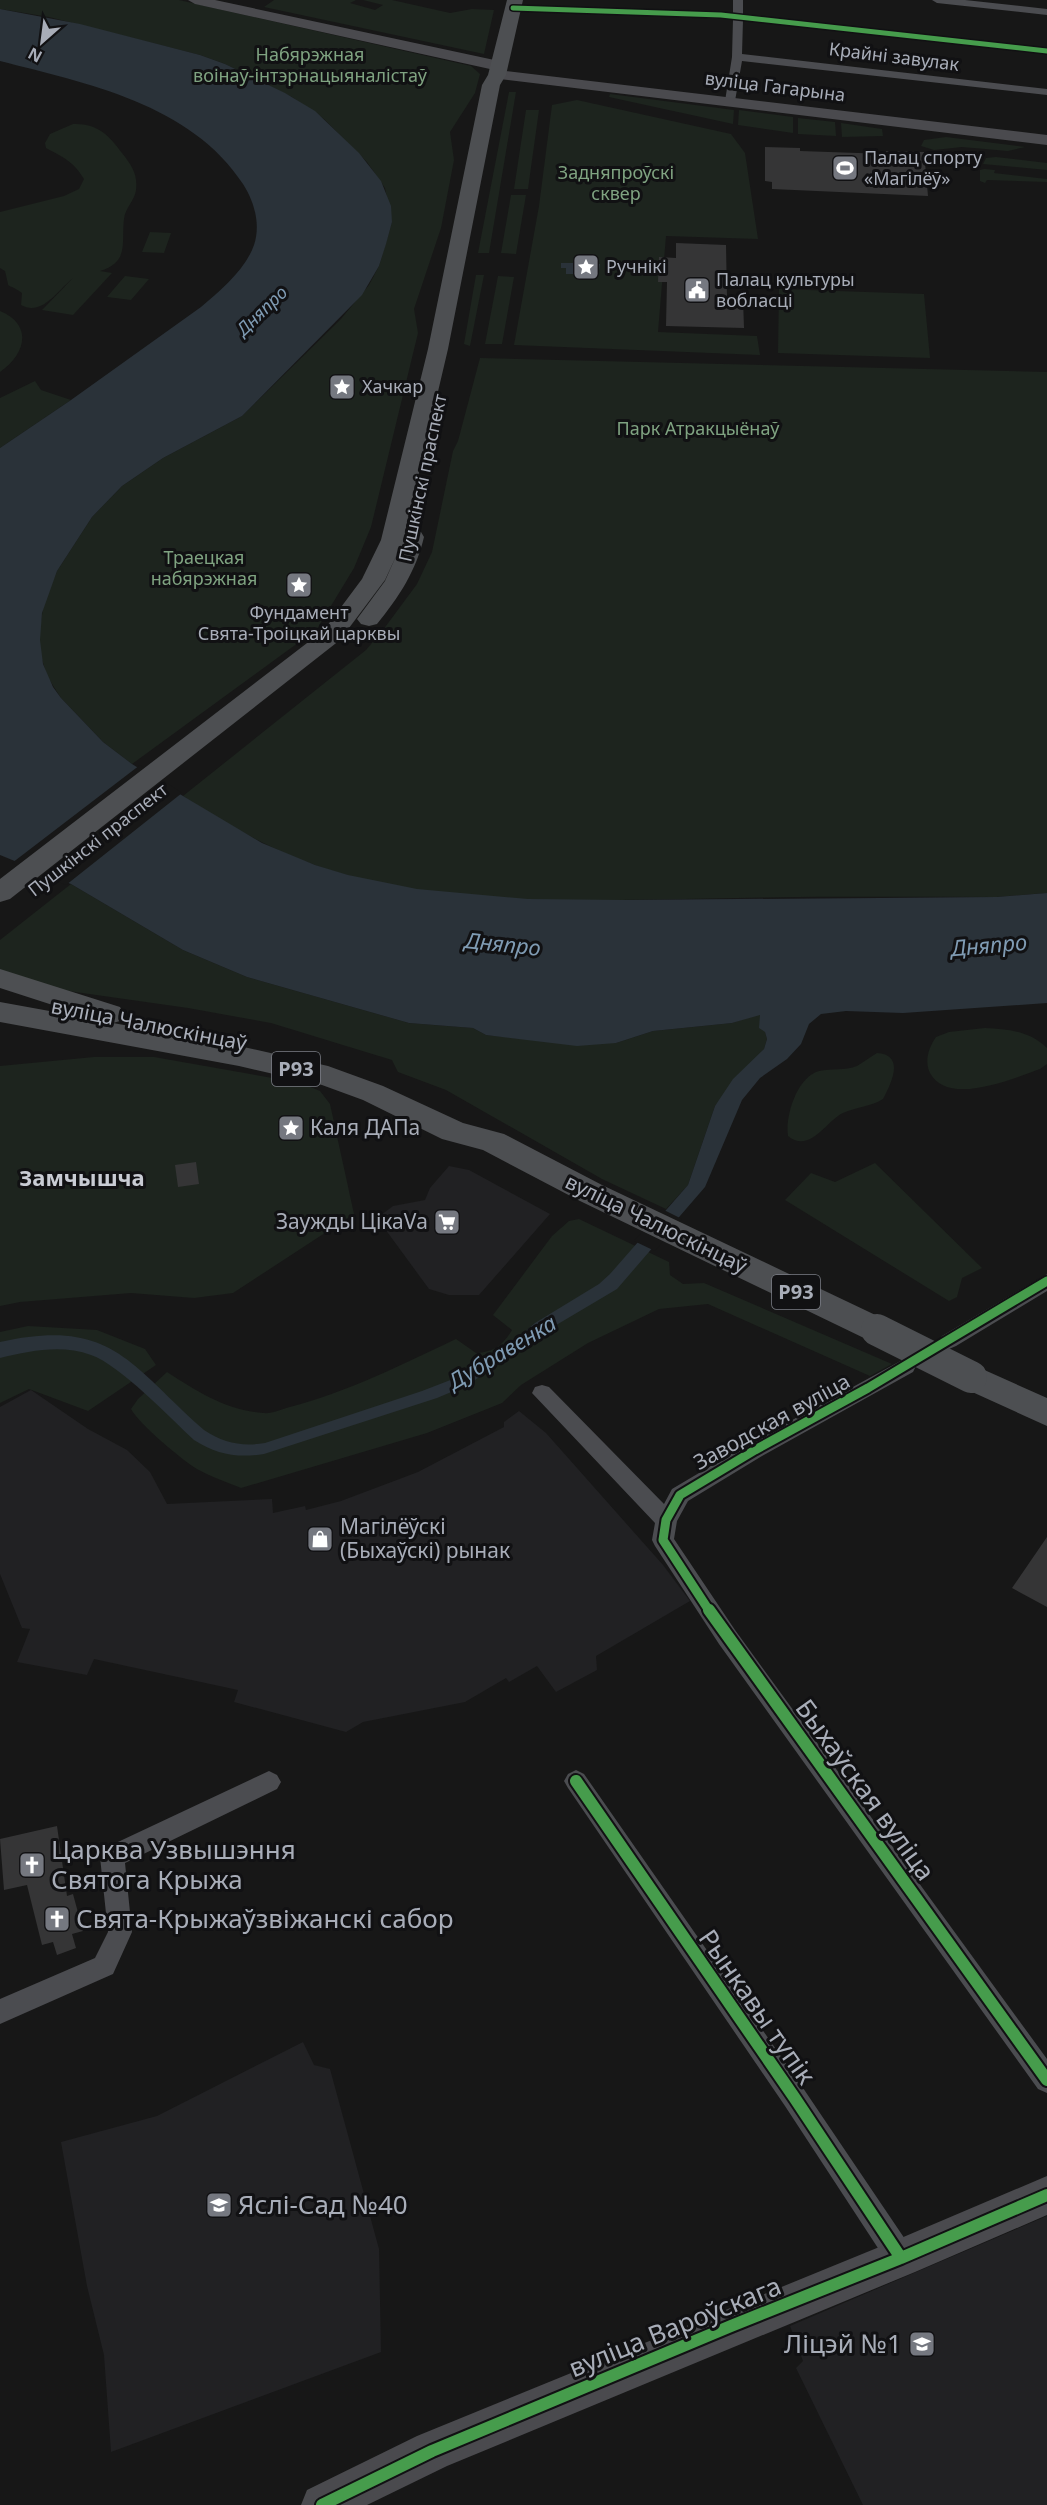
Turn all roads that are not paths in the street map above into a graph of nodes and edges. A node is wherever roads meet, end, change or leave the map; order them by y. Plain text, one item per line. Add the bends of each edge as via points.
1 (195, 0) edge
2 (738, 0) edge
3 (937, 0) edge
4 (514, 4) edge
5 (1047, 12) edge
6 (738, 16) junction
7 (1047, 51) edge
8 (737, 57) junction
9 (498, 70) junction
10 (1047, 92) edge
11 (730, 101) junction
12 (1047, 140) edge
13 (341, 638) junction
14 (0, 893) edge
15 (0, 917) edge
16 (0, 978) edge
17 (0, 995) edge
18 (0, 1012) edge
19 (154, 1026) junction
20 (493, 1142) junction
21 (1047, 1281) edge
22 (949, 1341) dead end
23 (906, 1366) dead end
24 (543, 1393) dead end
25 (1047, 1413) edge
26 (666, 1520) junction
27 (576, 1781) dead end
28 (269, 1782) dead end
29 (0, 2012) edge
30 (1047, 2080) edge
31 (1047, 2194) edge
32 (902, 2258) junction
33 (322, 2505) edge

1 - 9 main road, вуліца Гагарына
2 - 6 street
3 - 5 street
4 - 6 street
4 - 9 main road, Пушкінскі праспект
6 - 7 street
6 - 8 street
8 - 10 street, Крайні завулак
8 - 11 street
9 - 11 main road, вуліца Гагарына
9 - 13 main road, Пушкінскі праспект via 502,86 498,108 411,548 396,583
11 - 12 main road, вуліца Гагарына
13 - 14 main road, Пушкінскі праспект
13 - 15 main road, Пушкінскі праспект
16 - 19 main road via 70,1003
17 - 19 main road, вуліца Чалюскінцаў / Р93
18 - 20 main road, вуліца Чалюскінцаў / Р93 via 328,1076 453,1131
19 - 20 main road, вуліца Чалюскінцаў / Р93 via 336,1065 468,1121
20 - 25 main road, вуліца Чалюскінцаў / Р93, bridge via 591,1194
21 - 22 street
23 - 26 street, Заводская вуліца via 680,1495
24 - 26 street
26 - 30 street, Быхаўская вуліца via 663,1540 727,1637
27 - 32 street, Рынкавы тупік
28 - 29 street via 112,1857 120,1932 104,1966
31 - 32 main road, вуліца Вароўскага
32 - 33 main road, вуліца Вароўскага via 432,2451

